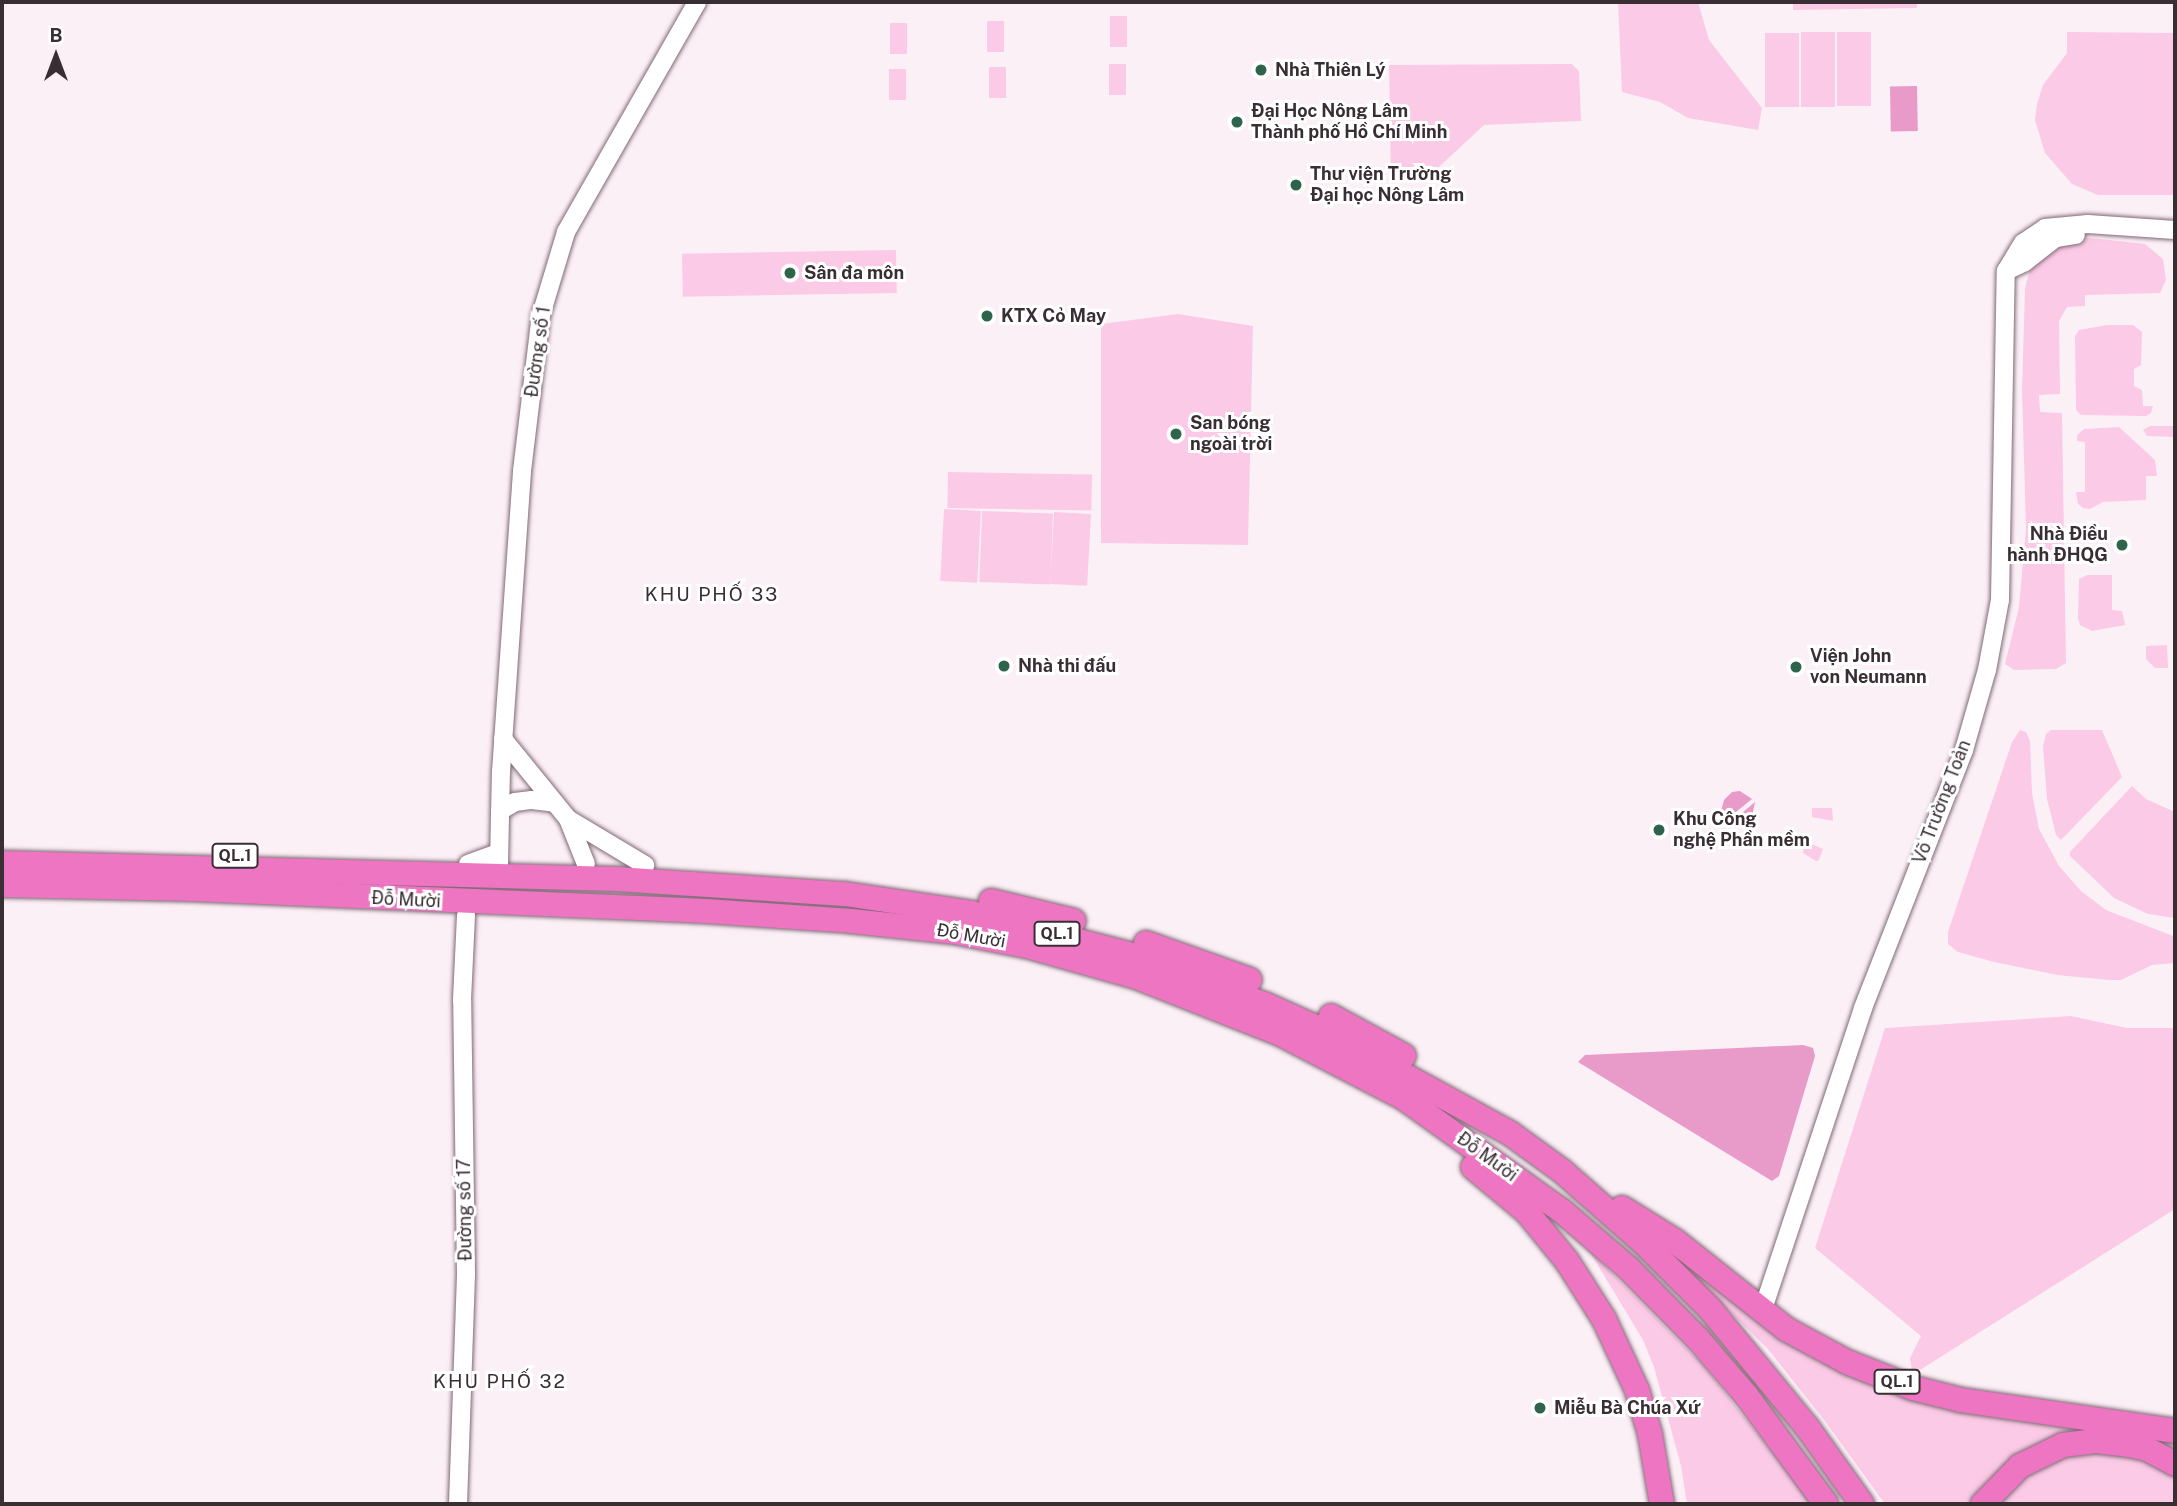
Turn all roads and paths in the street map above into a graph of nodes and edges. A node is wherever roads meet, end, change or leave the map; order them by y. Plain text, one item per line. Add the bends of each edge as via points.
1 (697, 2) edge
2 (2175, 230) edge
3 (2175, 242) edge
4 (2007, 271) junction
5 (503, 739) junction
6 (555, 803) junction
7 (500, 811) junction
8 (568, 819) junction
9 (2, 848) edge
10 (2, 863) edge
11 (498, 865) junction
12 (645, 865) junction
13 (468, 870) junction
14 (585, 872) junction
15 (2, 885) edge
16 (2, 895) edge
17 (466, 909) junction
18 (496, 910) junction
19 (583, 914) junction
20 (1197, 1011) junction
21 (1248, 1019) junction
22 (1491, 1124) junction
23 (1562, 1171) junction
24 (1611, 1202) junction
25 (1562, 1211) junction
26 (1763, 1307) junction
27 (2175, 1421) edge
28 (2175, 1431) edge
29 (2175, 1464) edge
30 (458, 1504) edge
31 (1662, 1504) edge
32 (1673, 1504) edge
33 (1826, 1504) edge
34 (1862, 1504) edge
35 (1876, 1504) edge
36 (1983, 1504) edge

1 - 5 street, Đường số 1 via 572,221 541,315 522,471
2 - 4 street via 2088,224 2045,228 2023,243
3 - 4 street via 2070,234 2056,238
4 - 26 street, Võ Trường Toản via 2000,600 1987,670 1964,750 1863,1008
5 - 6 street
5 - 7 street, Đường số 1
6 - 7 street via 515,802
6 - 8 street
7 - 11 street, Đường số 1
8 - 12 street
8 - 14 street
9 - 13 highway, Đỗ Mười / QL.1
10 - 13 highway, Đỗ Mười / QL.1
11 - 13 highway, Đỗ Mười / QL.1
11 - 14 highway, Đỗ Mười / QL.1
11 - 18 highway
12 - 14 highway, Đỗ Mười / QL.1
12 - 22 highway, Đỗ Mười / QL.1 via 820,876 919,889 1099,928 1192,958 1324,1012 1469,1095
13 - 17 highway
14 - 19 highway
14 - 22 highway, Đỗ Mười / QL.1 via 845,894 972,913 1059,934 1132,955 1264,1004 1324,1031
15 - 17 highway, Đỗ Mười / QL.1 via 192,889
16 - 17 highway, Đỗ Mười / QL.1
17 - 18 highway, Đỗ Mười / QL.1
17 - 30 street, Đường số 17 via 461,1000 466,1265
18 - 19 highway, Đỗ Mười / QL.1
19 - 20 highway, Đỗ Mười / QL.1 via 963,946 1065,969
19 - 21 highway, Đỗ Mười / QL.1 via 747,914 955,932 1087,961
20 - 21 highway
20 - 31 highway, Đỗ Mười / QL.1 via 1331,1071 1489,1178 1527,1213 1587,1290 1625,1360 1650,1434
21 - 25 highway, Đỗ Mười / QL.1 via 1404,1098
22 - 23 highway, Đỗ Mười / QL.1
23 - 24 highway, QL.1
23 - 34 highway, Đỗ Mười / QL.1 via 1710,1309 1792,1407
24 - 26 highway, QL.1
24 - 35 highway, QL.1 via 1768,1363
25 - 32 highway via 1568,1235 1634,1346 1648,1382
25 - 33 highway, Đỗ Mười / QL.1 via 1628,1268 1698,1339 1746,1395
26 - 27 highway, QL.1 via 1915,1381
26 - 28 highway, QL.1 via 1786,1329 1847,1362 1913,1388 1961,1400
29 - 36 highway via 2130,1445 2096,1441 2063,1445 2020,1466

